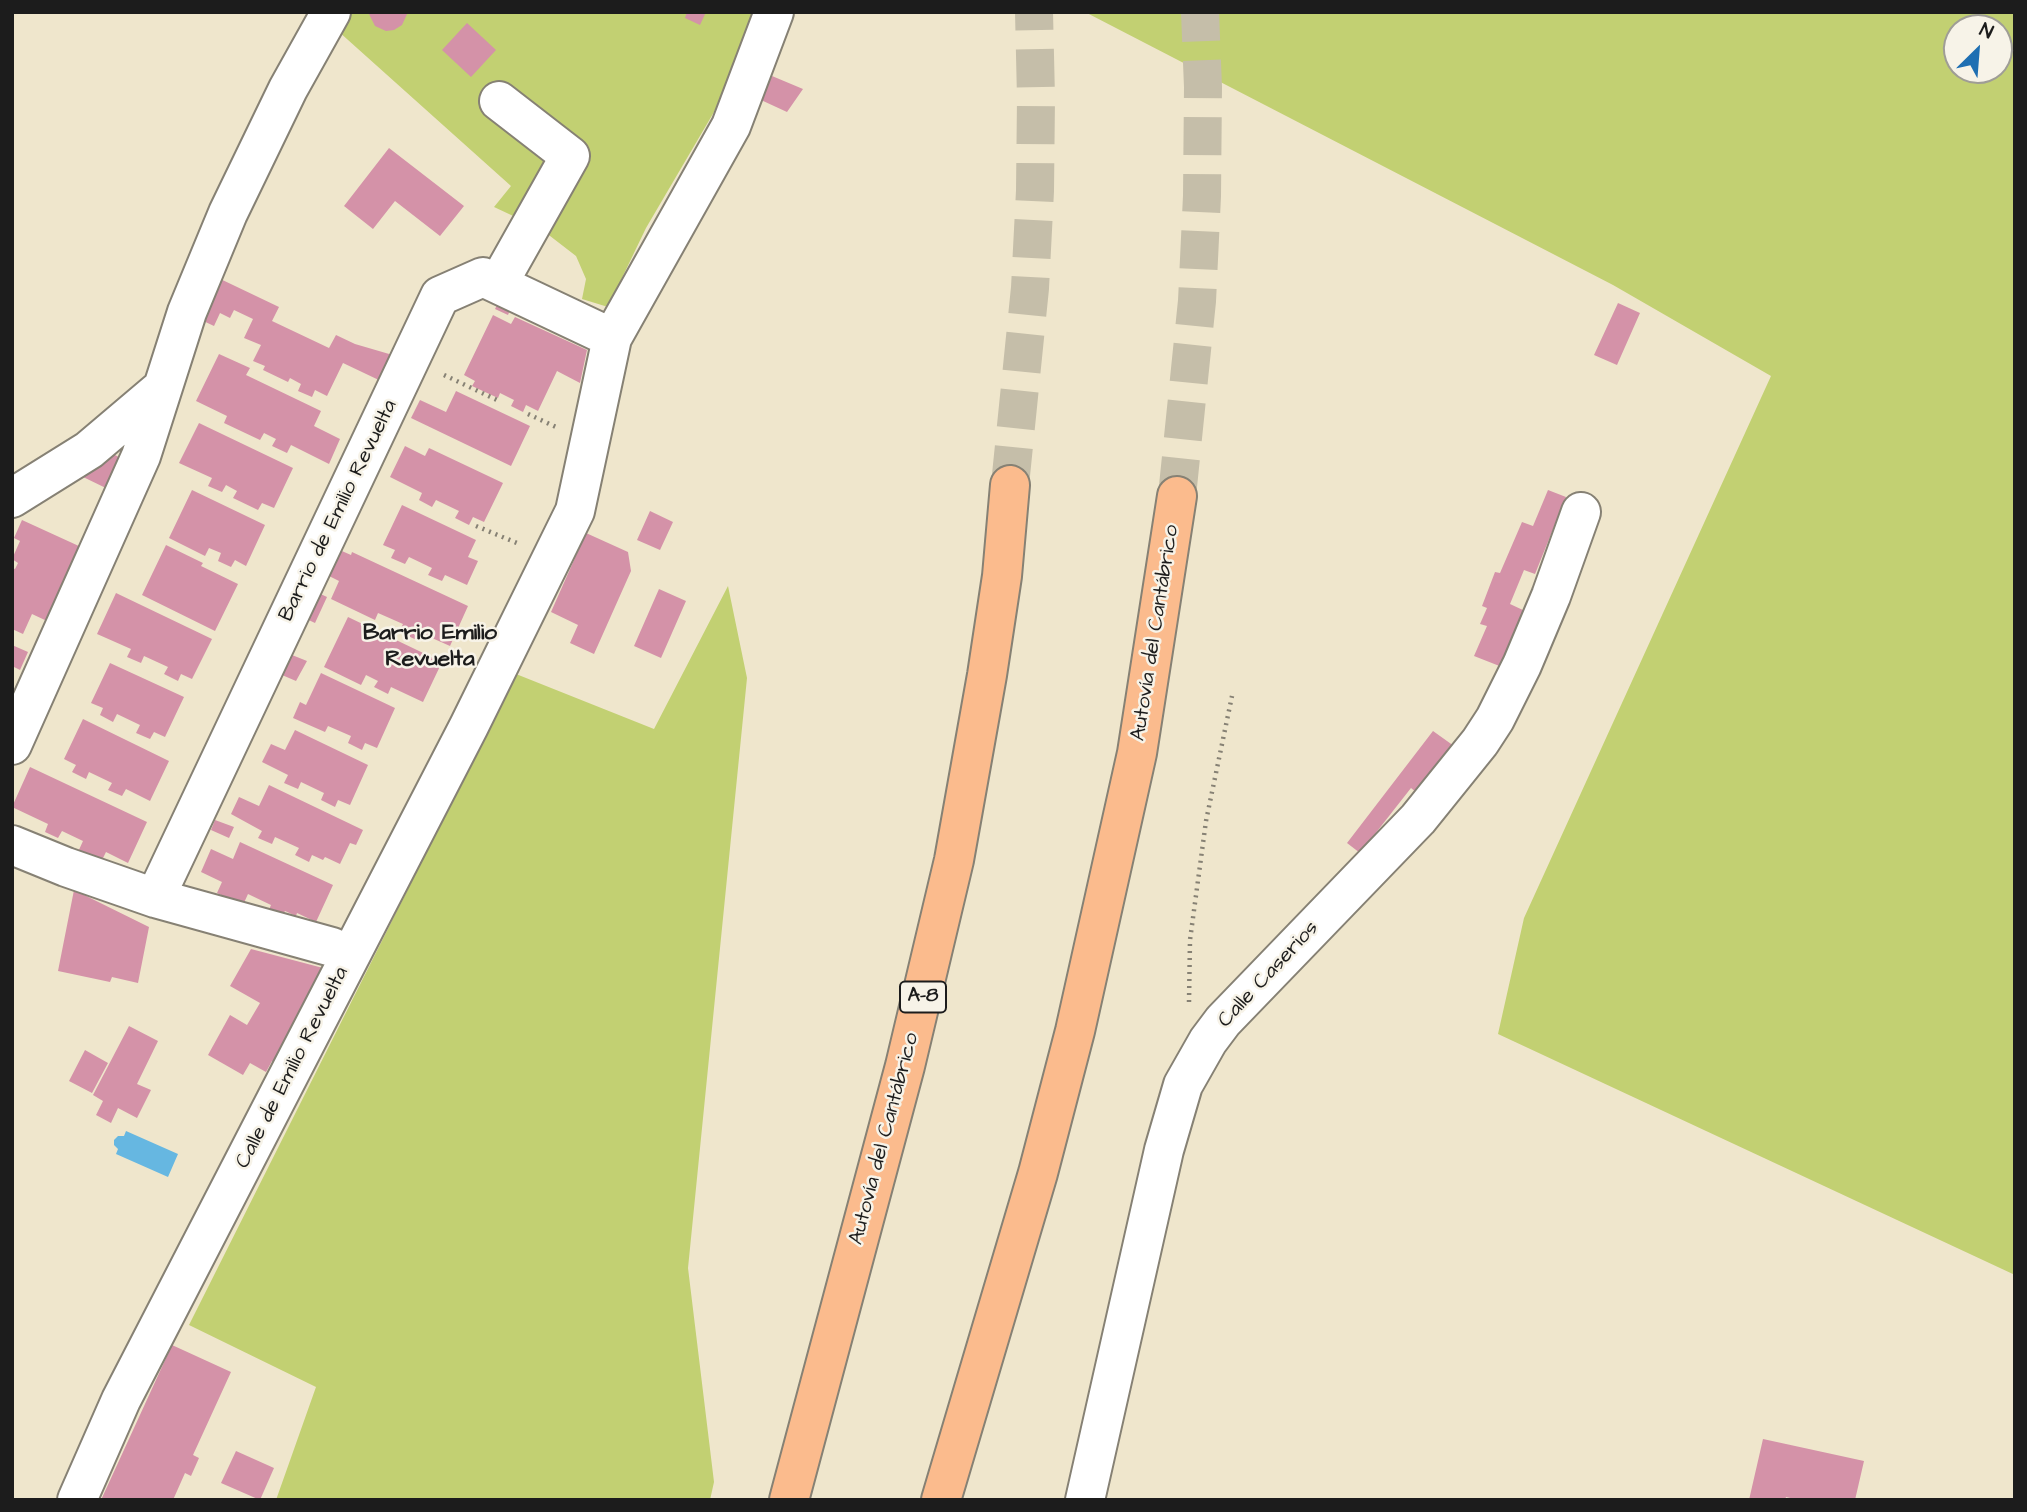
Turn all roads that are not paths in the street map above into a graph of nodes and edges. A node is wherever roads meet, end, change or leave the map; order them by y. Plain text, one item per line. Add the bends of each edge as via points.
1 (331, 12) edge
2 (774, 12) edge
3 (499, 102) dead end
4 (498, 284) junction
5 (612, 338) junction
6 (161, 388) junction
7 (1010, 485) tunnel mouth
8 (1177, 496) tunnel mouth
9 (12, 498) edge
10 (1581, 513) dead end
11 (12, 745) edge
12 (12, 845) edge
13 (155, 898) junction
14 (350, 955) junction
15 (77, 1500) edge
16 (789, 1500) edge
17 (940, 1500) edge
18 (1085, 1500) edge

1 - 6 street via 228,213
2 - 5 street via 731,126
3 - 4 street via 569,156
4 - 5 street, Barrio de Emilio Revuelta
4 - 13 street, Barrio de Emilio Revuelta via 483,277 440,296
5 - 14 street via 575,510
6 - 9 street via 89,450
6 - 11 street via 141,456
7 - 16 highway, Autovía del Cantábrico / A-8 via 987,675 951,873 909,1054
8 - 17 highway, Autovía del Cantábrico via 1136,753 1075,1031 1038,1173
10 - 18 street, Calle Caserios via 1513,687 1473,752 1418,819 1243,998 1208,1041 1183,1085
12 - 13 street, Calle de Emilio Revuelta
13 - 14 street, Calle de Emilio Revuelta
14 - 15 street, Calle de Emilio Revuelta via 121,1400

